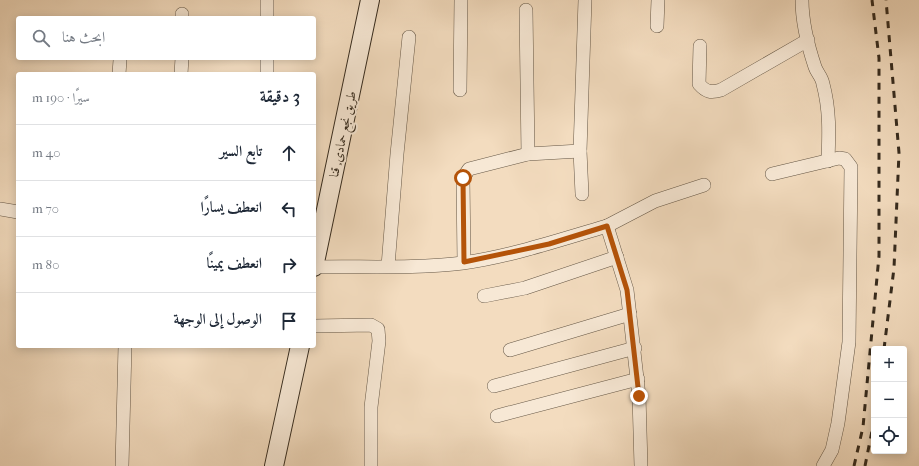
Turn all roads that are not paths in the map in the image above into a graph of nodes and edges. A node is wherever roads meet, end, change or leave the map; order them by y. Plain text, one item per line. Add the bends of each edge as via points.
1 (267, 0) edge
2 (370, 0) edge
3 (461, 0) edge
4 (585, 0) edge
5 (658, 0) edge
6 (802, 0) edge
7 (526, 10) dead end
8 (267, 16) edge
9 (657, 26) dead end
10 (409, 37) dead end
11 (808, 40) junction
12 (700, 46) dead end
13 (120, 60) dead end
14 (182, 60) edge
15 (267, 60) edge
16 (119, 72) edge
17 (181, 72) edge
18 (267, 72) edge
19 (460, 90) dead end
20 (580, 151) junction
21 (528, 154) junction
22 (828, 161) junction
23 (772, 174) dead end
24 (704, 185) dead end
25 (582, 194) dead end
26 (0, 209) edge
27 (16, 212) edge
28 (607, 226) junction
29 (316, 246) edge
30 (617, 257) junction
31 (464, 262) junction
32 (388, 266) junction
33 (316, 267) edge
34 (484, 296) dead end
35 (630, 314) junction
36 (316, 326) edge
37 (125, 348) edge
38 (300, 348) edge
39 (635, 348) junction
40 (510, 350) dead end
41 (638, 379) junction
42 (494, 386) dead end
43 (496, 416) dead end
44 (122, 466) edge
45 (274, 466) edge
46 (371, 466) edge
47 (640, 466) edge
48 (824, 466) edge

1 - 8 street
2 - 29 main road, طريق نجع حمادى, قنا
3 - 19 street
4 - 20 street
5 - 9 street
6 - 11 street
7 - 21 street
10 - 32 street via 396,154
11 - 12 street via 721,90 712,92 703,89 699,84
11 - 22 street via 815,67 823,84 830,116
13 - 16 street
14 - 17 street
15 - 18 street
20 - 21 street
20 - 25 street
21 - 31 street via 469,169 465,173
22 - 23 street
22 - 48 street via 844,159 851,167 849,342 838,423 832,450
24 - 28 street via 655,201
26 - 27 street
28 - 30 street
28 - 31 street via 549,244
30 - 34 street via 525,288
30 - 35 street via 627,290
31 - 32 street
32 - 33 street
35 - 39 street
35 - 40 street
36 - 46 street via 371,325 378,329 379,341 371,407
37 - 44 street
38 - 45 main road
39 - 41 street
39 - 42 street
41 - 43 street
41 - 47 street

